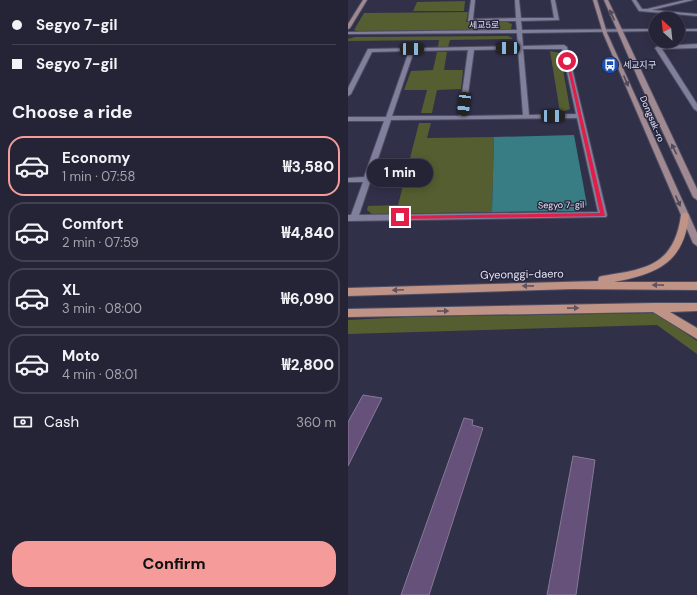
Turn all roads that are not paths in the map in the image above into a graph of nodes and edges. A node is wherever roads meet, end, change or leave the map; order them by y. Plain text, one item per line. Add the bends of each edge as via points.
1 (359, 0) edge
2 (365, 0) edge
3 (473, 0) edge
4 (517, 0) edge
5 (553, 0) edge
6 (595, 0) edge
7 (606, 0) edge
8 (634, 0) edge
9 (690, 0) edge
10 (641, 10) junction
11 (697, 15) edge
12 (348, 17) edge
13 (518, 19) junction
14 (348, 28) edge
15 (649, 30) edge
16 (685, 30) edge
17 (697, 30) edge
18 (605, 31) junction
19 (619, 31) junction
20 (519, 32) junction
21 (348, 34) edge
22 (697, 46) edge
23 (521, 48) junction
24 (412, 49) junction
25 (470, 49) junction
26 (348, 94) edge
27 (697, 109) edge
28 (526, 116) junction
29 (580, 116) junction
30 (462, 117) junction
31 (388, 118) junction
32 (348, 119) edge
33 (367, 179) junction
34 (348, 180) edge
35 (697, 197) edge
36 (685, 215) junction
37 (351, 218) edge
38 (697, 243) edge
39 (573, 285) junction
40 (697, 286) edge
41 (348, 292) edge
42 (654, 307) junction
43 (697, 307) edge
44 (348, 313) edge
45 (697, 334) edge

1 - 12 main road
2 - 14 main road
3 - 13 street via 470,20
4 - 13 street
5 - 13 street via 557,19
6 - 18 main road, Dongsak-ro
19 -> 7 main road, Dongsak-ro
8 - 10 street
9 - 10 street
10 - 11 street
13 - 20 street
15 - 19 street, 세교5로
16 - 17 street
18 - 19 street, 세교5로
18 - 20 street, 세교5로
18 -> 36 main road, Dongsak-ro
35 -> 19 main road, Dongsak-ro
20 - 21 street, 세교5로
20 - 23 street
22 - 27 street via 658,48
23 - 25 street, Segyo 7-gil
23 - 28 street
23 - 29 street, Segyo 7-gil via 564,48
24 - 25 street, Segyo 7-gil
24 - 26 street, Segyo 7-gil via 370,50
24 - 31 street, Segyo 7-gil
25 - 30 street
28 - 29 street
28 - 30 street
29 - 37 street, Segyo 7-gil via 603,215
30 - 31 street
31 - 32 street
31 - 33 street, Segyo 7-gil
33 - 34 street
33 - 37 street, Segyo 7-gil
36 - 38 main road, Dongsak-ro
36 - 39 main road via 682,236 665,263 629,275
40 -> 39 main road, Gyeonggi-daero
39 -> 41 main road, Gyeonggi-daero
42 - 43 main road
44 -> 42 main road
42 - 45 main road

